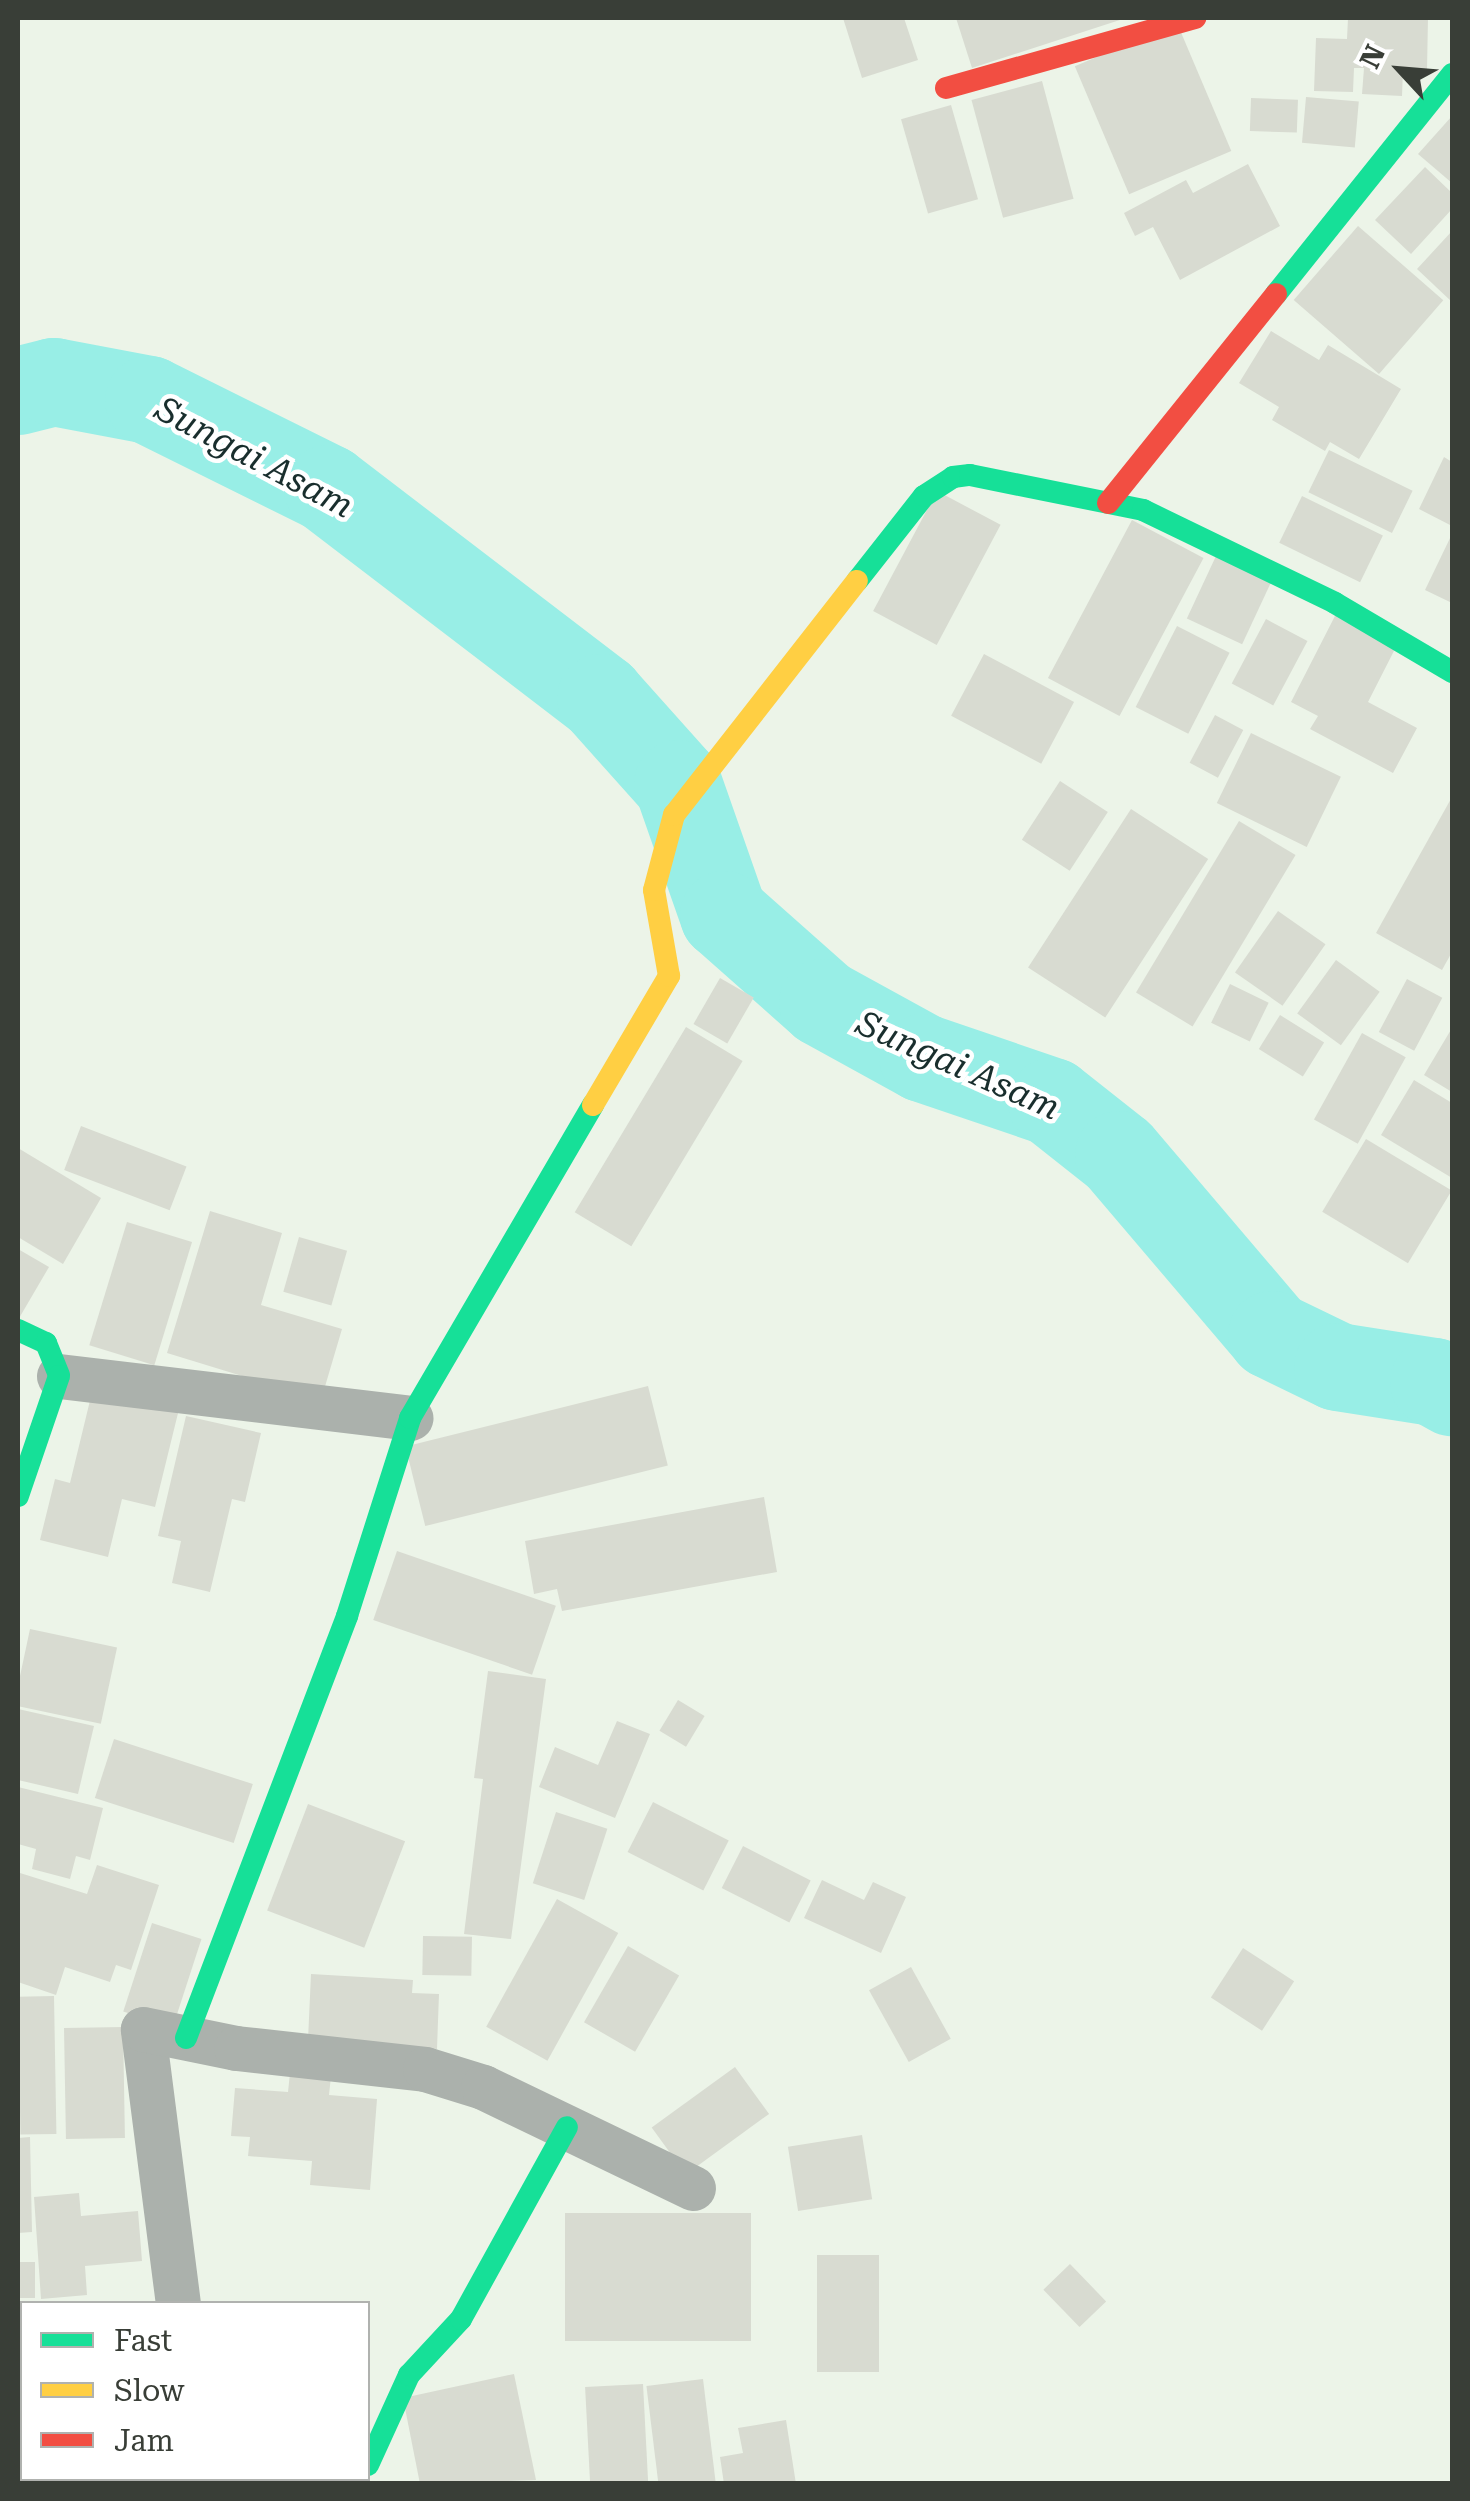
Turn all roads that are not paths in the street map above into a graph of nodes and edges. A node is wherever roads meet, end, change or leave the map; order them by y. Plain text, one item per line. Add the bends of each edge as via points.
1 (1194, 18) edge
2 (1452, 74) edge
3 (946, 88) dead end
4 (1108, 503) junction
5 (1452, 672) edge
6 (18, 1330) edge
7 (59, 1376) junction
8 (410, 1418) junction
9 (18, 1496) edge
10 (186, 2038) junction
11 (568, 2127) junction
12 (693, 2188) dead end
13 (178, 2301) edge
14 (370, 2461) edge

1 - 3 street
2 - 4 street
4 - 5 street via 1143,510 1334,603
4 - 8 street via 953,477 924,496 674,814 654,890 669,976
6 - 7 street via 46,1343
7 - 8 street
7 - 9 street
8 - 10 street via 347,1616
10 - 11 street via 425,2069 483,2087
10 - 13 street via 143,2030
11 - 12 street
11 - 14 street via 461,2319 409,2375

